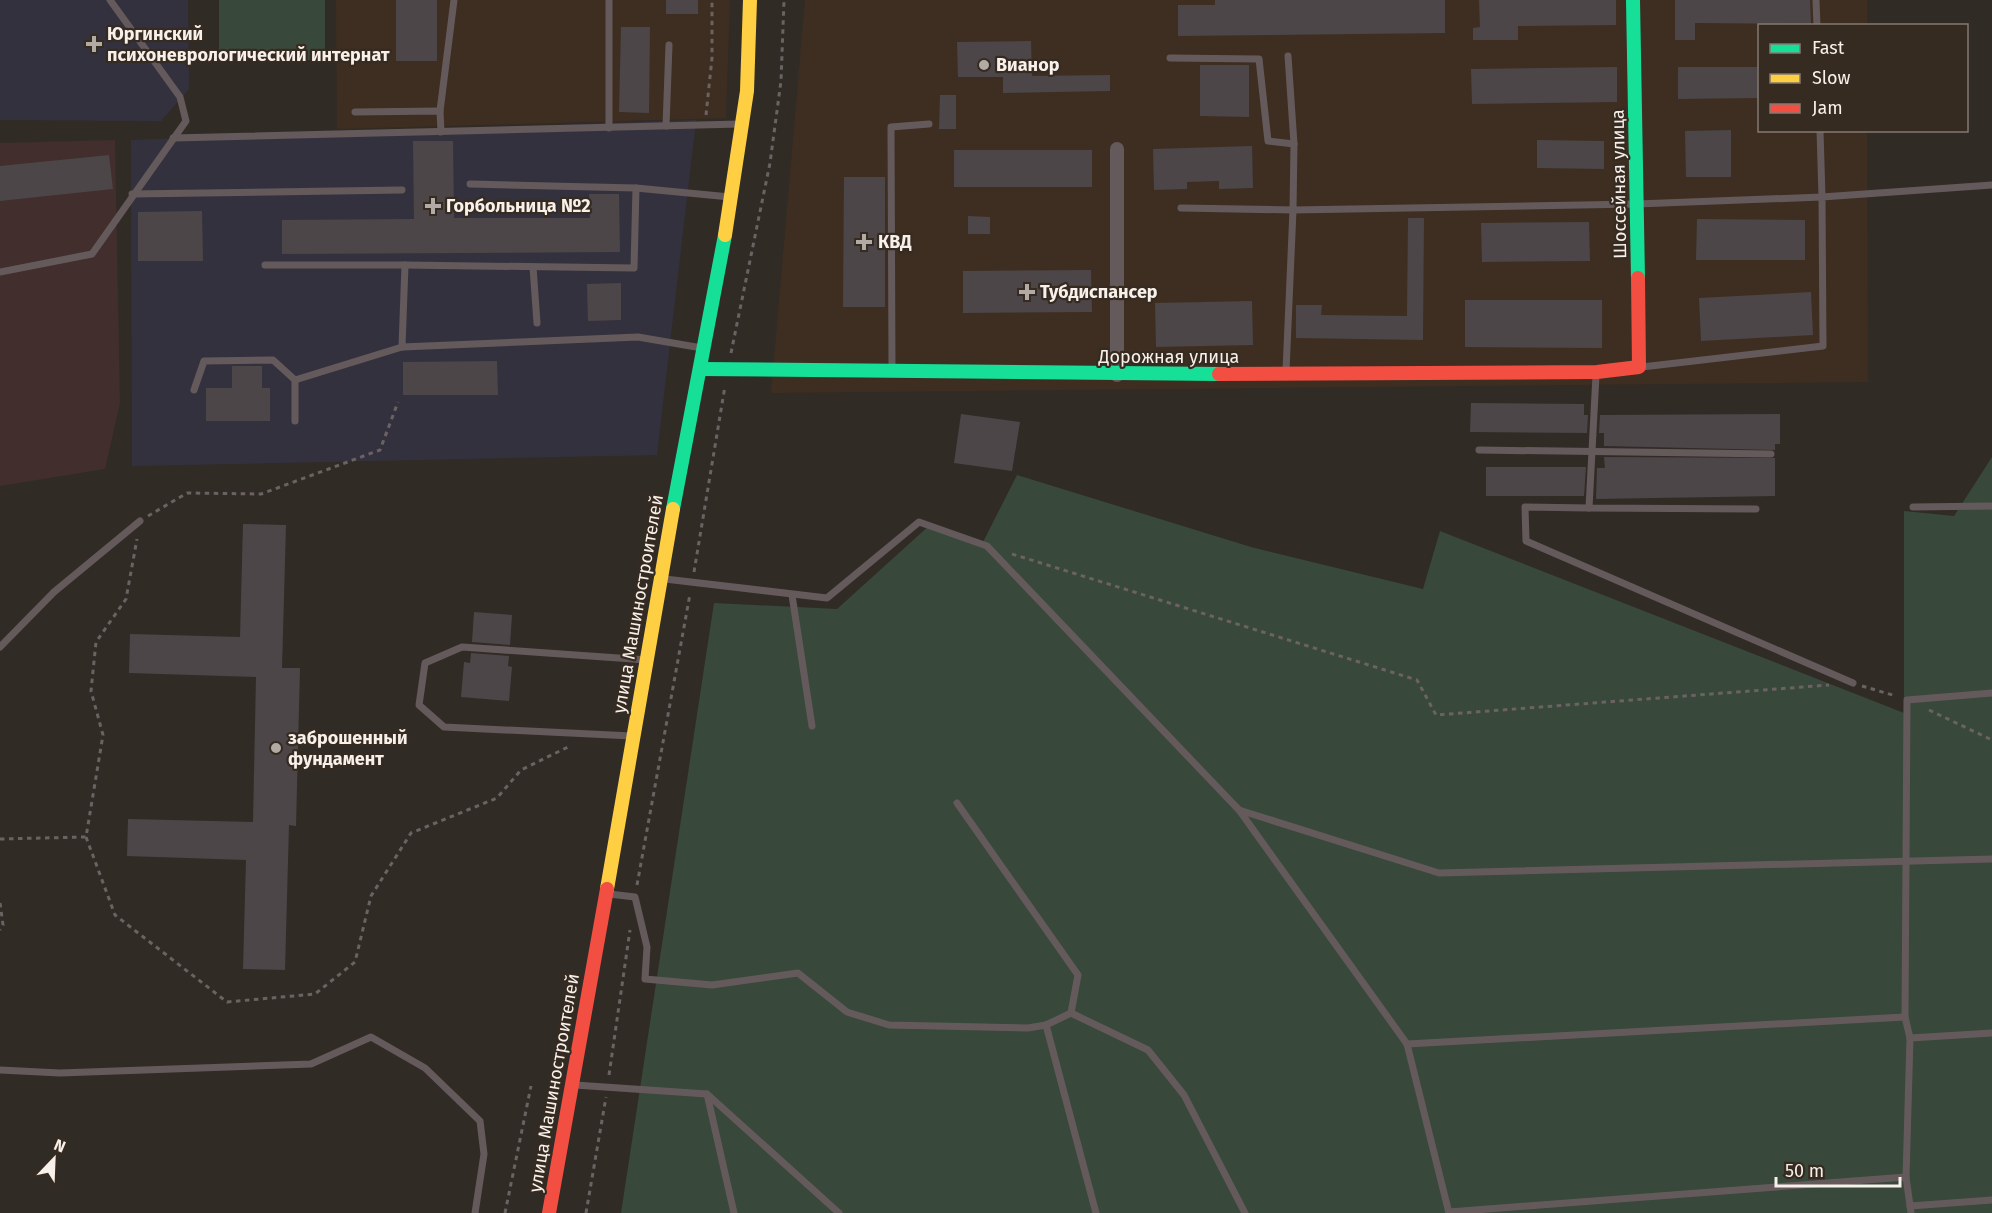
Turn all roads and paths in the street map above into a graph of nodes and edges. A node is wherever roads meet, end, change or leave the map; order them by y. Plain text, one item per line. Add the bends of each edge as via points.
1 (110, 0) edge
2 (454, 0) edge
3 (609, 0) edge
4 (712, 0) edge
5 (750, 0) edge
6 (784, 0) edge
7 (1633, 0) edge
8 (1816, 0) edge
9 (1817, 24) edge
10 (669, 45) dead end
11 (1288, 56) dead end
12 (1170, 58) dead end
13 (440, 111) junction
14 (355, 112) dead end
15 (742, 124) junction
16 (929, 124) dead end
17 (705, 125) junction
18 (666, 126) junction
19 (609, 128) junction
20 (441, 132) junction
21 (1820, 132) edge
22 (173, 138) junction
23 (1294, 144) junction
24 (1118, 149) dead end
25 (470, 184) dead end
26 (1992, 185) edge
27 (636, 188) junction
28 (402, 190) dead end
29 (132, 194) junction
30 (730, 197) junction
31 (1822, 197) junction
32 (1637, 204) junction
33 (1181, 208) dead end
34 (1293, 210) junction
35 (265, 265) dead end
36 (405, 265) junction
37 (533, 267) junction
38 (0, 272) edge
39 (537, 323) dead end
40 (402, 347) junction
41 (703, 348) junction
42 (1639, 367) junction
43 (700, 369) junction
44 (728, 369) junction
45 (892, 371) junction
46 (1597, 372) junction
47 (1286, 374) junction
48 (1117, 375) junction
49 (295, 380) junction
50 (194, 390) dead end
51 (398, 402) dead end
52 (295, 421) dead end
53 (1479, 450) dead end
54 (1593, 452) junction
55 (1771, 454) dead end
56 (1992, 506) edge
57 (1913, 507) dead end
58 (1590, 508) junction
59 (1756, 508) dead end
60 (140, 521) junction
61 (987, 546) junction
62 (663, 578) junction
63 (692, 582) junction
64 (792, 595) junction
65 (0, 647) edge
66 (649, 660) junction
67 (1853, 683) junction
68 (1992, 693) edge
69 (1907, 700) junction
70 (812, 726) dead end
71 (593, 734) junction
72 (634, 736) junction
73 (1992, 740) edge
74 (957, 804) dead end
75 (1239, 810) junction
76 (86, 837) junction
77 (0, 839) edge
78 (1992, 859) edge
79 (1904, 860) junction
80 (606, 894) junction
81 (635, 897) junction
82 (0, 903) edge
83 (0, 930) edge
84 (1071, 1013) junction
85 (1905, 1017) junction
86 (1046, 1025) junction
87 (1992, 1033) edge
88 (1910, 1038) junction
89 (1407, 1044) junction
90 (0, 1064) edge
91 (0, 1070) edge
92 (12, 1071) junction
93 (572, 1084) junction
94 (531, 1086) dead end
95 (608, 1087) junction
96 (707, 1094) junction
97 (1906, 1177) junction
98 (1992, 1200) edge
99 (1910, 1209) edge
100 (1449, 1212) edge
101 (475, 1213) edge
102 (506, 1213) edge
103 (549, 1213) edge
104 (586, 1213) edge
105 (734, 1213) edge
106 (839, 1213) edge
107 (1096, 1213) edge
108 (1245, 1213) edge

1 - 22 lane via 180,97 186,120
2 - 13 lane
3 - 19 lane
4 - 17 path via 712,58
5 - 15 street, улица Машиностроителей
6 - 44 path via 781,81 770,163
7 - 32 street, Шоссейная улица
8 - 9 lane
10 - 18 lane
11 - 23 lane
12 - 23 lane via 1259,59 1268,141
13 - 14 lane
13 - 20 lane
15 - 17 lane
15 - 30 street, улица Машиностроителей
16 - 45 lane via 891,127
17 - 18 lane
18 - 19 lane
19 - 20 lane
20 - 22 lane
21 - 31 lane
22 - 29 lane
23 - 34 lane
24 - 48 street
25 - 27 lane
26 - 31 lane
27 - 30 lane
27 - 37 lane via 634,268
28 - 29 lane
29 - 38 lane via 93,254
30 - 41 street, улица Машиностроителей
31 - 32 lane
31 - 42 lane via 1822,346
32 - 34 lane
32 - 42 street, Шоссейная улица
33 - 34 lane
34 - 47 lane
35 - 36 lane
36 - 37 lane
36 - 40 lane
37 - 39 lane
40 - 41 lane via 638,337
40 - 49 lane
41 - 43 street, улица Машиностроителей
42 - 46 street, Дорожная улица
43 - 44 street, Дорожная улица
43 - 62 street, улица Машиностроителей
44 - 45 street, Дорожная улица
44 - 63 path
45 - 48 street, Дорожная улица
46 - 47 street, Дорожная улица
46 - 54 lane
47 - 48 street, Дорожная улица
49 - 50 lane via 273,360 204,361
49 - 52 lane
51 - 60 path via 380,450 261,494 187,493
53 - 54 lane
54 - 55 lane
54 - 58 lane
56 - 57 lane
58 - 59 lane
58 - 67 lane via 1525,507 1526,541
60 - 65 lane via 54,592
60 - 76 path via 126,599 96,642 91,691 104,735
61 - 64 lane via 919,522 827,598
61 - 67 path via 1417,680 1436,715
61 - 75 lane
62 - 63 lane
62 - 66 street, улица Машиностроителей
63 - 64 lane
63 - 81 path
64 - 70 lane
66 - 71 lane via 462,647 425,663 419,705 444,727
66 - 72 street, улица Машиностроителей
67 - 69 path
68 - 69 lane
69 - 73 path
69 - 79 lane
71 - 72 lane
71 - 76 path via 521,770 496,798 411,833 371,896 355,962 315,994 227,1002 115,915
72 - 80 street, улица Машиностроителей
74 - 84 lane via 1078,975
75 - 79 lane via 1439,873
75 - 89 lane
76 - 77 path
78 - 79 lane
79 - 85 lane
80 - 81 lane
80 - 93 street, улица Машиностроителей
81 - 86 lane via 648,947 645,979 712,985 798,973 846,1012 889,1025
81 - 95 path
82 - 83 path
84 - 86 lane
84 - 108 lane via 1149,1050 1184,1095
85 - 88 lane
85 - 89 lane
86 - 107 lane
87 - 88 lane
88 - 97 lane
89 - 100 lane
90 - 92 lane
91 - 92 lane
92 - 101 lane via 60,1073 311,1064 370,1037 425,1068 480,1121 484,1154
93 - 95 lane
93 - 103 street, улица Машиностроителей
94 - 102 path
95 - 96 lane
95 - 104 path
96 - 105 lane
96 - 106 lane
97 - 99 lane
97 - 100 lane
98 - 99 lane

